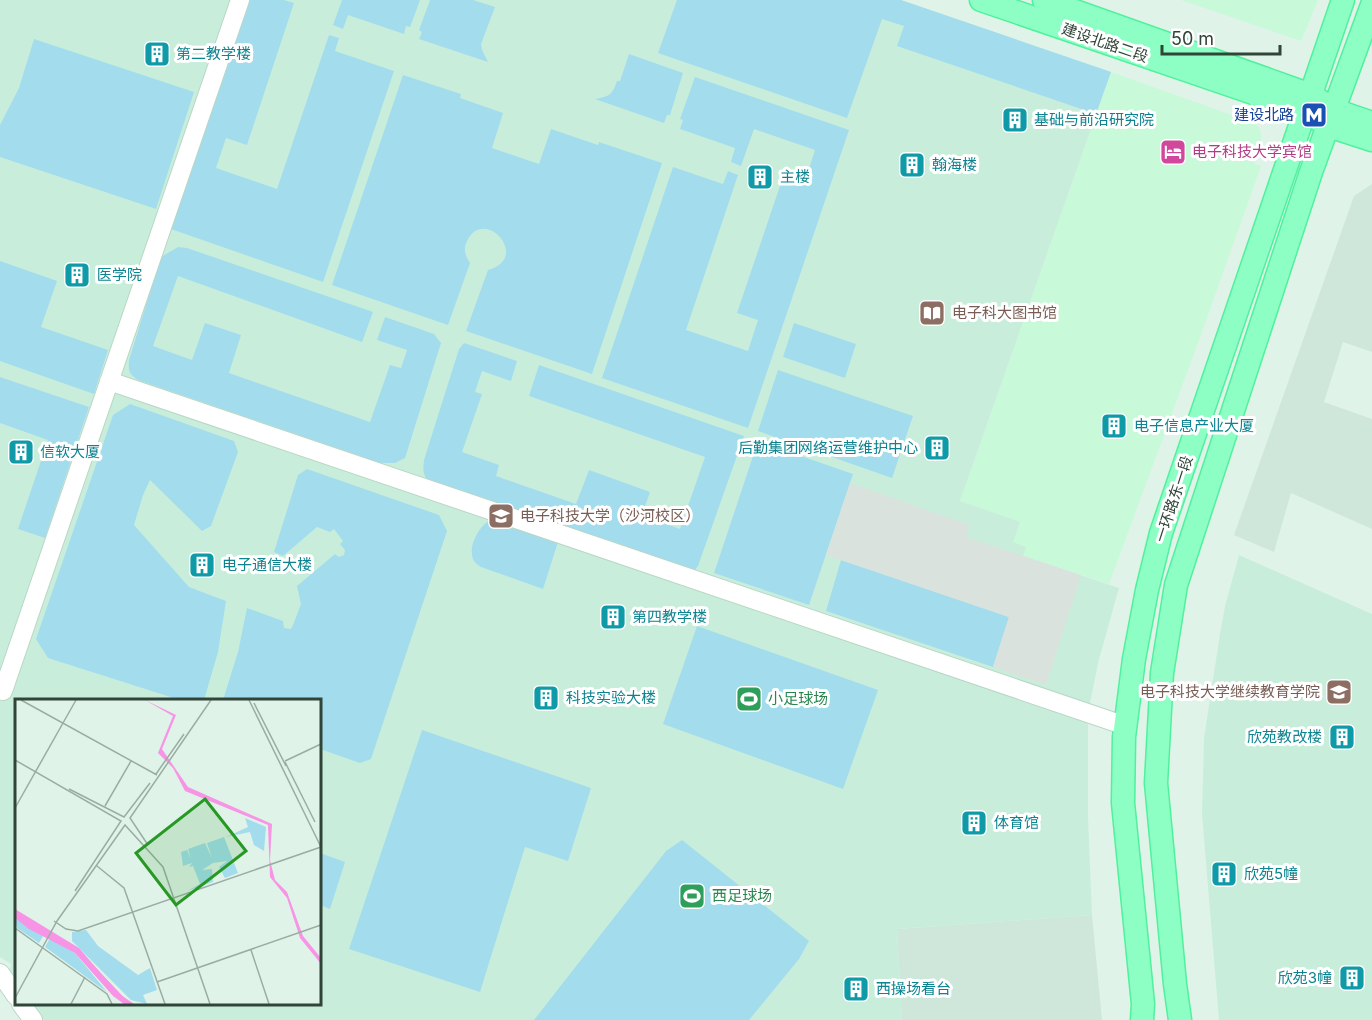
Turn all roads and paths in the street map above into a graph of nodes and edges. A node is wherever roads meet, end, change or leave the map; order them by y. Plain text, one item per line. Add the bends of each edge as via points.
1 (240, 0) edge
2 (981, 0) edge
3 (1044, 0) edge
4 (1343, 0) edge
5 (1372, 5) edge
6 (1308, 103) junction
7 (1332, 118) junction
8 (1372, 123) edge
9 (1372, 140) edge
10 (1275, 200) junction
11 (1299, 209) junction
12 (109, 381) junction
13 (3, 691) dead end
14 (1126, 726) junction
15 (0, 973) edge
16 (15, 995) edge
17 (22, 1005) edge
18 (1143, 1015) edge
19 (33, 1020) edge
20 (1178, 1020) edge

1 - 12 street
2 - 6 main road, 建设北路二段
3 - 6 main road, 建设北路二段
4 - 6 main road, 一环路东一段
5 - 7 main road, 一环路东一段
6 - 7 main road, 建设北路二段
6 - 10 main road, 一环路东一段
7 - 8 main road
7 - 9 main road
7 - 11 main road, 一环路东一段
10 - 11 main road
10 - 14 main road, 一环路东一段 via 1161,533 1138,636
11 - 20 main road, 一环路东一段 via 1176,585 1162,673 1156,783
12 - 13 street
12 - 14 street
14 - 18 main road, 一环路东一段 via 1124,803
15 - 16 street
17 - 19 street

